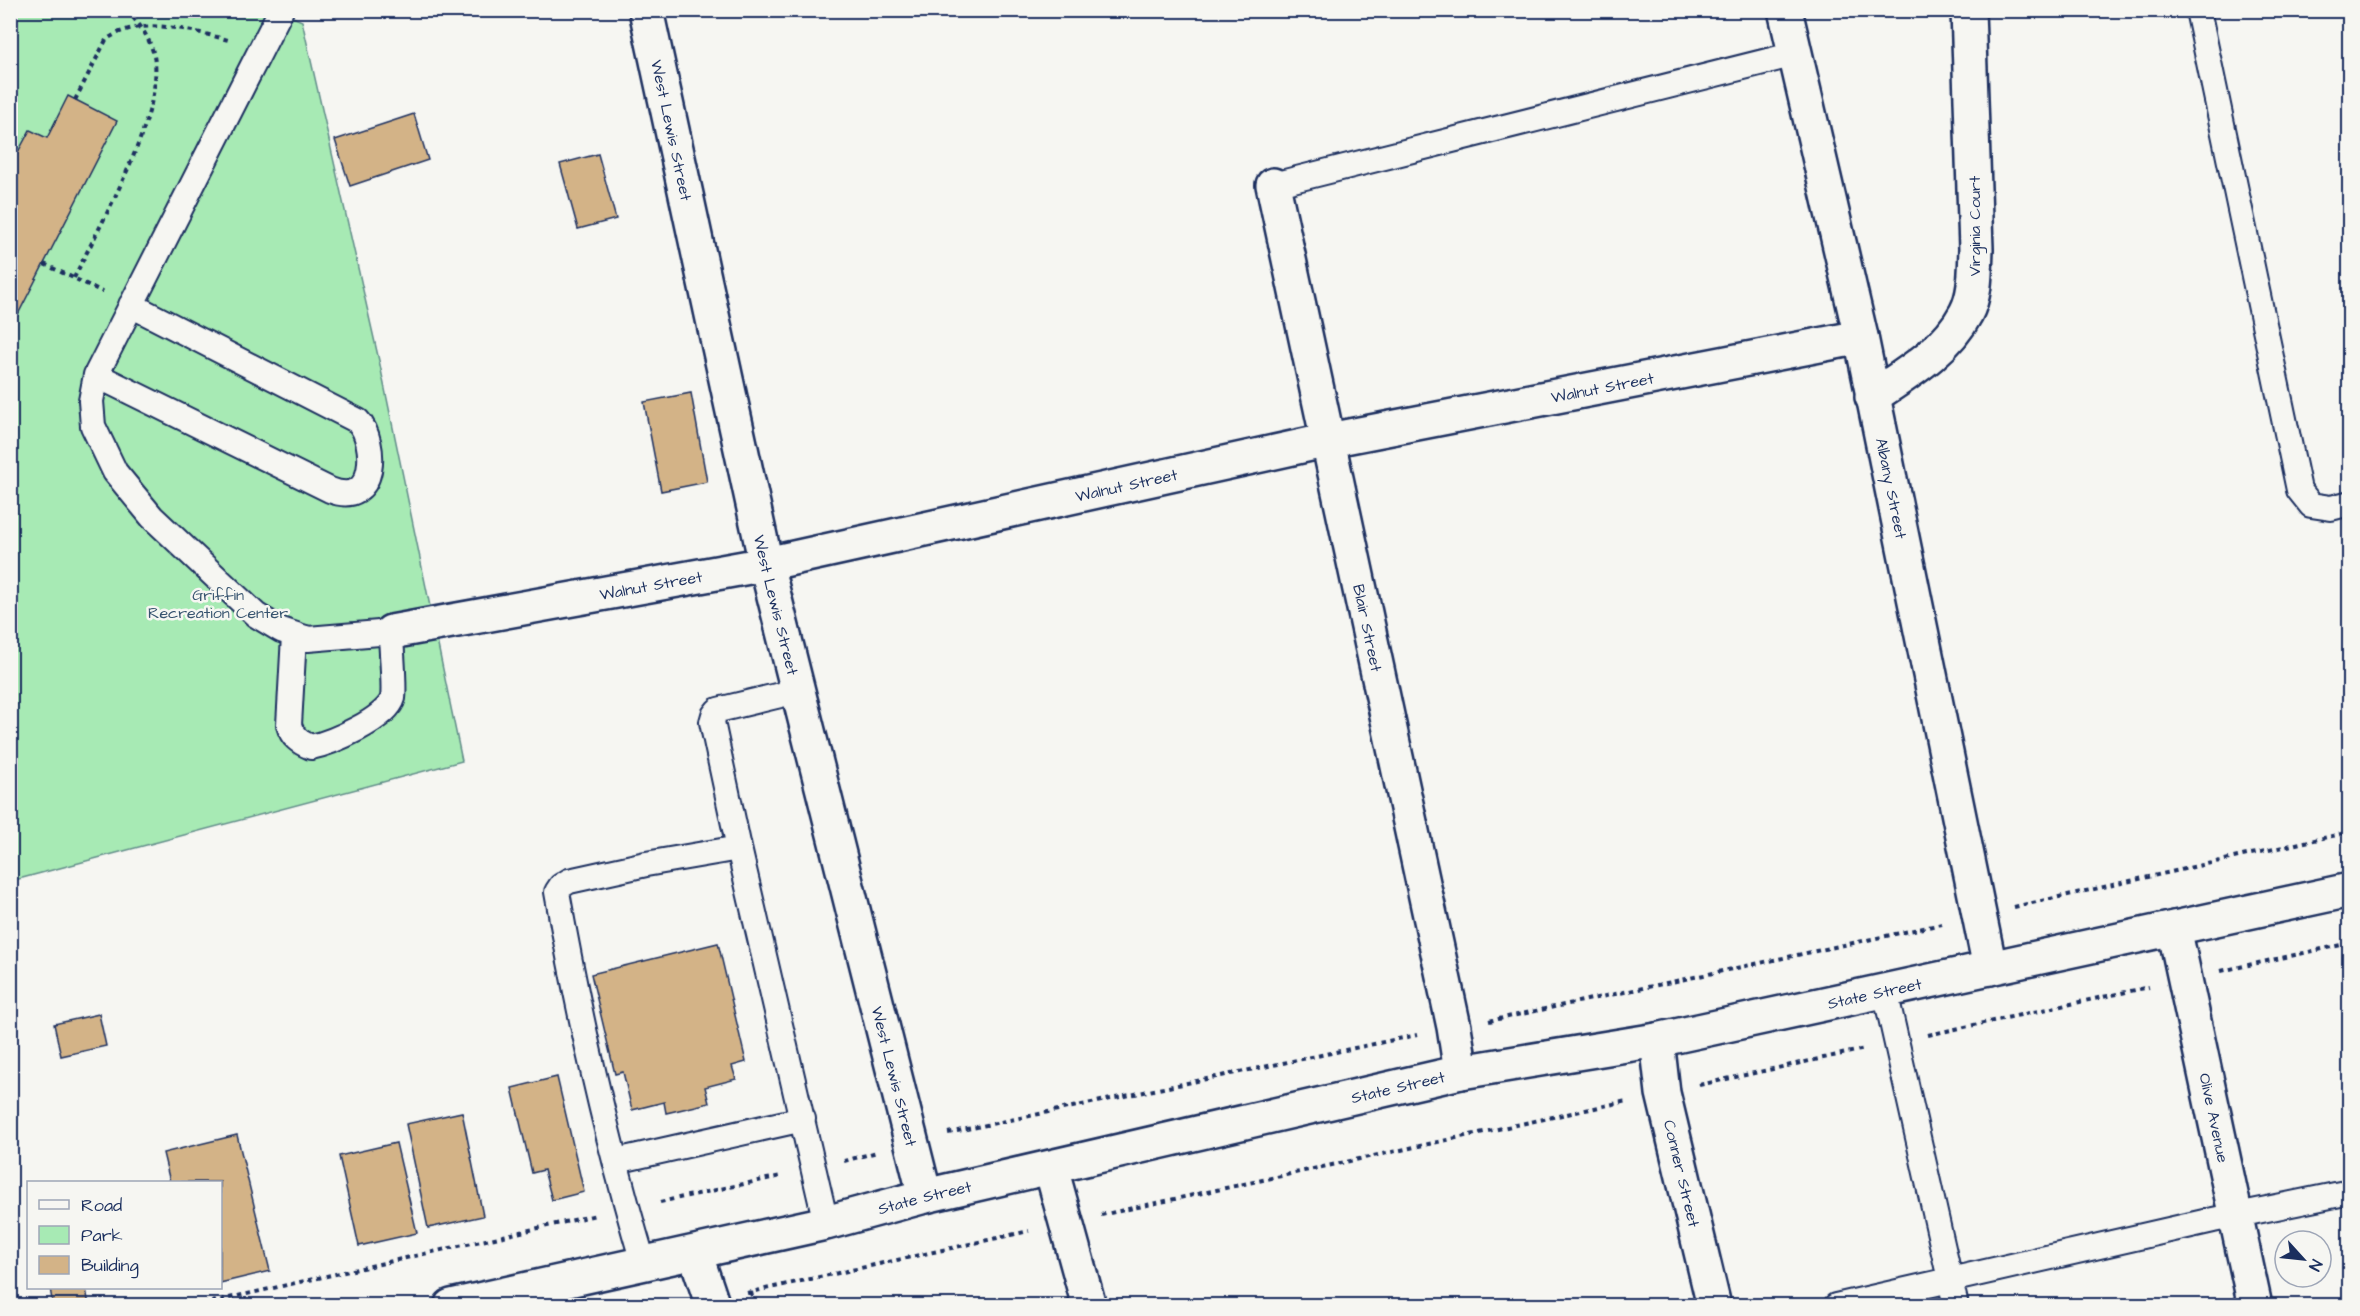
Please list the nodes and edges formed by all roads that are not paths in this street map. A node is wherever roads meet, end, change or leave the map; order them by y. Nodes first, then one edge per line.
1 (281, 10) edge
2 (646, 10) edge
3 (1785, 10) edge
4 (1968, 10) edge
5 (2198, 10) edge
6 (1795, 54) junction
7 (1274, 185) joint
8 (131, 305) junction
9 (1861, 337) junction
10 (96, 375) junction
11 (1872, 397) junction
12 (1329, 440) junction
13 (2349, 503) edge
14 (766, 564) junction
15 (391, 632) junction
16 (294, 636) junction
17 (797, 691) junction
18 (739, 848) junction
19 (2349, 890) edge
20 (2174, 928) junction
21 (1990, 968) junction
22 (1885, 991) junction
23 (1657, 1040) junction
24 (1461, 1072) junction
25 (803, 1119) junction
26 (616, 1161) junction
27 (1051, 1168) junction
28 (2349, 1192) edge
29 (925, 1196) junction
30 (2236, 1215) junction
31 (826, 1223) junction
32 (695, 1253) junction
33 (643, 1262) junction
34 (1950, 1280) junction
35 (712, 1303) edge
36 (451, 1305) edge
37 (1089, 1305) edge
38 (1714, 1305) edge
39 (1836, 1305) edge
40 (1956, 1305) edge
41 (2255, 1305) edge

1 - 8 lane
2 - 14 street, West Lewis Street
3 - 6 street, Albany Street
4 - 11 street, Virginia Court
5 - 13 lane
6 - 7 lane
6 - 9 street, Albany Street
7 - 12 street, Blair Street
8 - 10 lane
8 - 10 lane
9 - 11 street, Albany Street
9 - 12 street, Walnut Street
10 - 16 lane
11 - 21 street, Albany Street
12 - 14 street, Walnut Street
12 - 24 street, Blair Street
14 - 15 street, Walnut Street
14 - 17 street, West Lewis Street
15 - 16 lane
15 - 16 lane
17 - 18 lane
17 - 29 street, West Lewis Street
18 - 25 lane
18 - 26 lane
19 - 20 street, State Street
20 - 21 street, State Street
20 - 30 street, Olive Avenue
21 - 22 street, State Street
22 - 23 street, State Street
22 - 34 lane
23 - 24 street, State Street
23 - 38 street, Conner Street
24 - 27 street, State Street
25 - 26 lane
25 - 31 lane
26 - 33 lane
27 - 29 street, State Street
27 - 37 street
28 - 30 lane
29 - 31 street, State Street
30 - 34 lane
30 - 41 street, Olive Avenue
31 - 32 street, State Street
32 - 33 street, State Street
32 - 35 street
33 - 36 street, State Street
34 - 39 lane
34 - 40 lane

